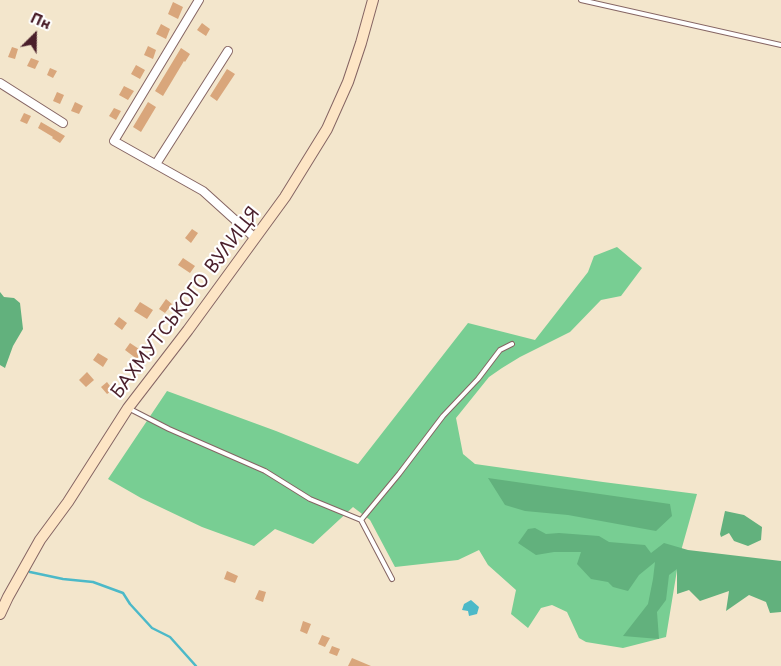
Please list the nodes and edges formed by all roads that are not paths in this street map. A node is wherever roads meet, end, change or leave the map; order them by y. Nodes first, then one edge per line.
1 (199, 0) edge
2 (373, 0) edge
3 (581, 0) edge
4 (781, 45) edge
5 (228, 51) dead end
6 (0, 83) edge
7 (63, 123) dead end
8 (156, 164) junction
9 (255, 238) junction
10 (512, 344) dead end
11 (128, 408) junction
12 (361, 520) junction
13 (392, 579) dead end
14 (0, 614) edge

1 - 8 street
2 - 9 main road, БАХМУТСЬКОГО ВУЛИЦЯ
3 - 4 lane
5 - 8 street
6 - 7 street
8 - 9 street
9 - 11 main road, БАХМУТСЬКОГО ВУЛИЦЯ
10 - 12 lane
11 - 12 lane
11 - 14 main road, БАХМУТСЬКОГО ВУЛИЦЯ
12 - 13 lane

